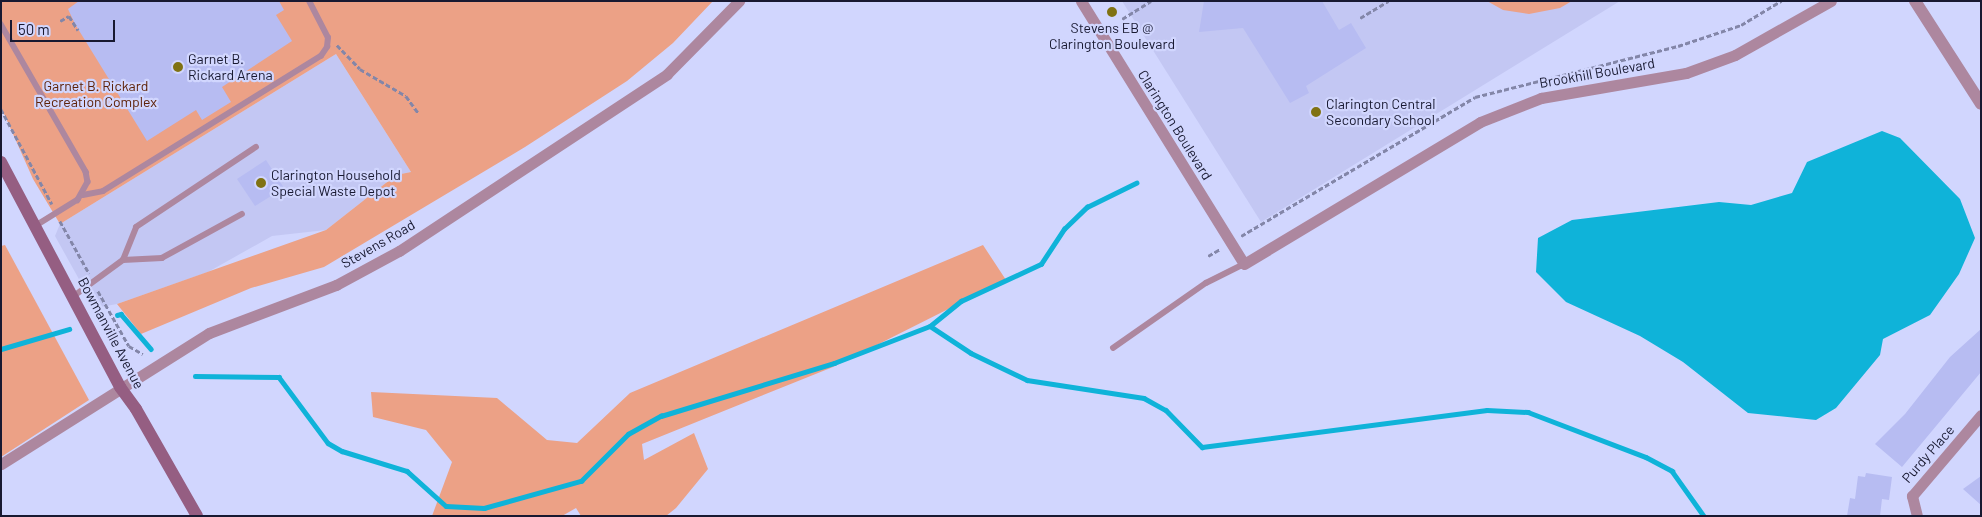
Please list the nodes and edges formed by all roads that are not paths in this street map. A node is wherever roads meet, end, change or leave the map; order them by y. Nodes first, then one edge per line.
1 (309, 1) edge
2 (739, 1) edge
3 (1081, 1) edge
4 (1832, 1) edge
5 (1915, 1) edge
6 (1, 24) edge
7 (1981, 104) edge
8 (256, 146) dead end
9 (1, 162) edge
10 (83, 195) junction
11 (242, 214) dead end
12 (36, 226) junction
13 (123, 260) junction
14 (1244, 264) junction
15 (74, 296) junction
16 (1113, 348) dead end
17 (120, 387) junction
18 (1981, 415) edge
19 (1, 464) edge
20 (197, 516) edge
21 (1918, 516) edge

1 - 10 lane
2 - 17 street, Stevens Road
3 - 14 street, Clarington Boulevard
4 - 14 street, Brookhill Boulevard
5 - 7 street
6 - 10 lane
8 - 13 lane
9 - 12 main road, Bowmanville Avenue
10 - 12 lane
11 - 13 lane
12 - 15 main road, Bowmanville Avenue
13 - 15 lane
14 - 16 lane
15 - 17 main road, Bowmanville Avenue
17 - 19 street, Stevens Road
17 - 20 main road, Bowmanville Avenue
18 - 21 street, Purdy Place

